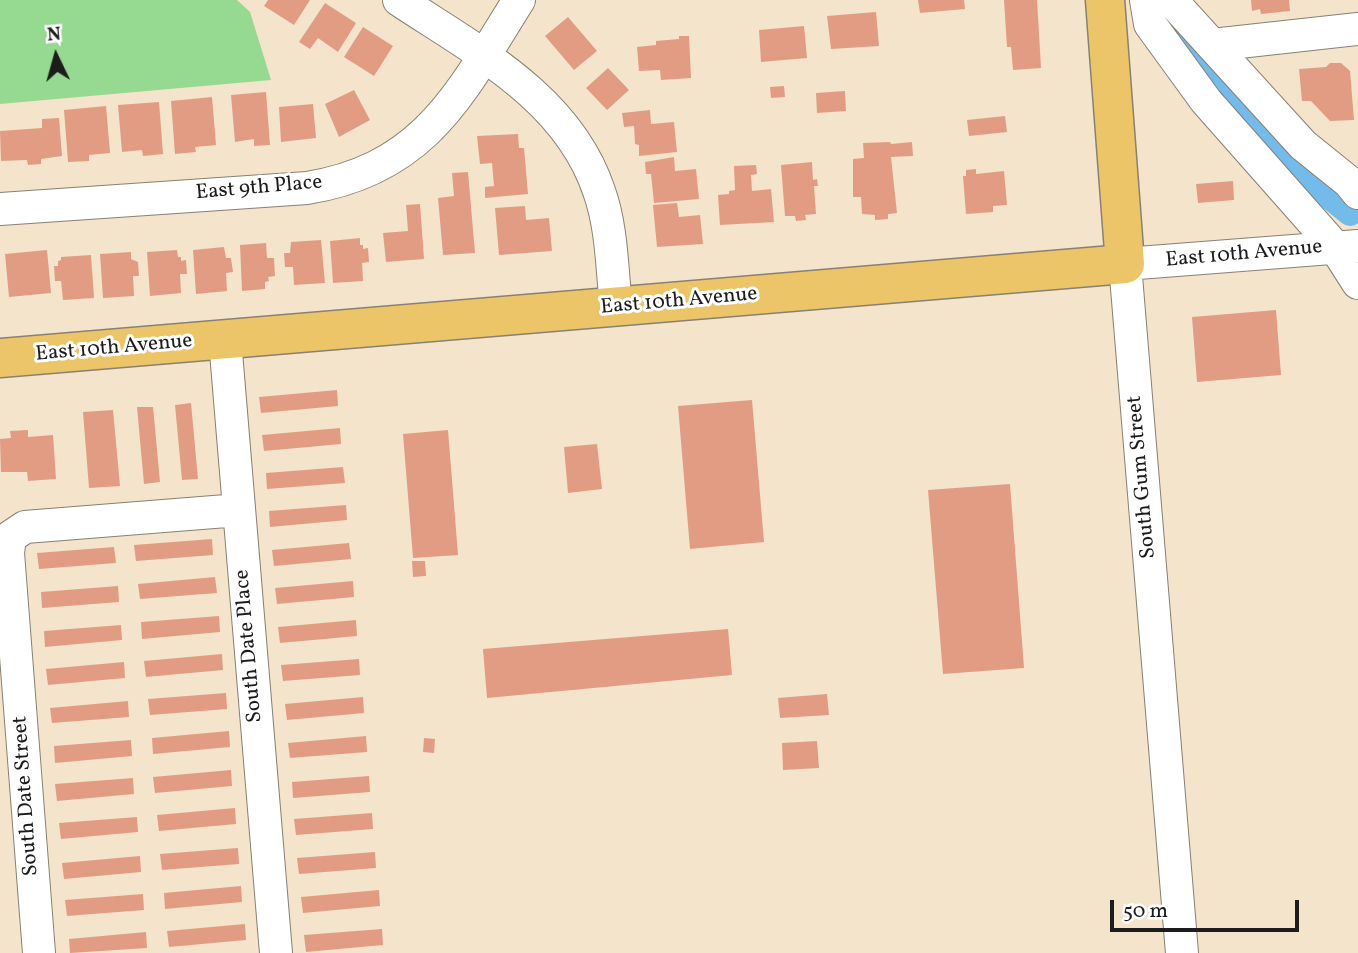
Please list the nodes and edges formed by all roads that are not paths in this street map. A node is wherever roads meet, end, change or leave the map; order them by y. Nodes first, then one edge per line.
1 (399, 0) edge
2 (519, 0) edge
3 (1105, 0) edge
4 (1146, 0) edge
5 (1171, 0) edge
6 (1358, 29) edge
7 (1212, 45) junction
8 (483, 56) junction
9 (1358, 193) edge
10 (0, 209) edge
11 (1346, 247) edge
12 (1125, 264) junction
13 (1358, 283) edge
14 (616, 307) junction
15 (225, 340) junction
16 (0, 358) edge
17 (239, 510) junction
18 (39, 953) edge
19 (276, 953) edge
20 (1182, 953) edge

1 - 8 street
2 - 8 street, East 9th Place
3 - 12 main road, South Gum Street
4 - 11 street
5 - 7 street
6 - 7 street
7 - 9 street
8 - 10 street, East 9th Place
8 - 14 street
11 - 12 street, East 10th Avenue
11 - 13 street
12 - 14 main road, East 10th Avenue
12 - 20 street, South Gum Street
14 - 15 main road, East 10th Avenue
15 - 16 main road, East 10th Avenue
15 - 17 street, South Date Place
17 - 18 street, South Date Street
17 - 19 street, South Date Place

